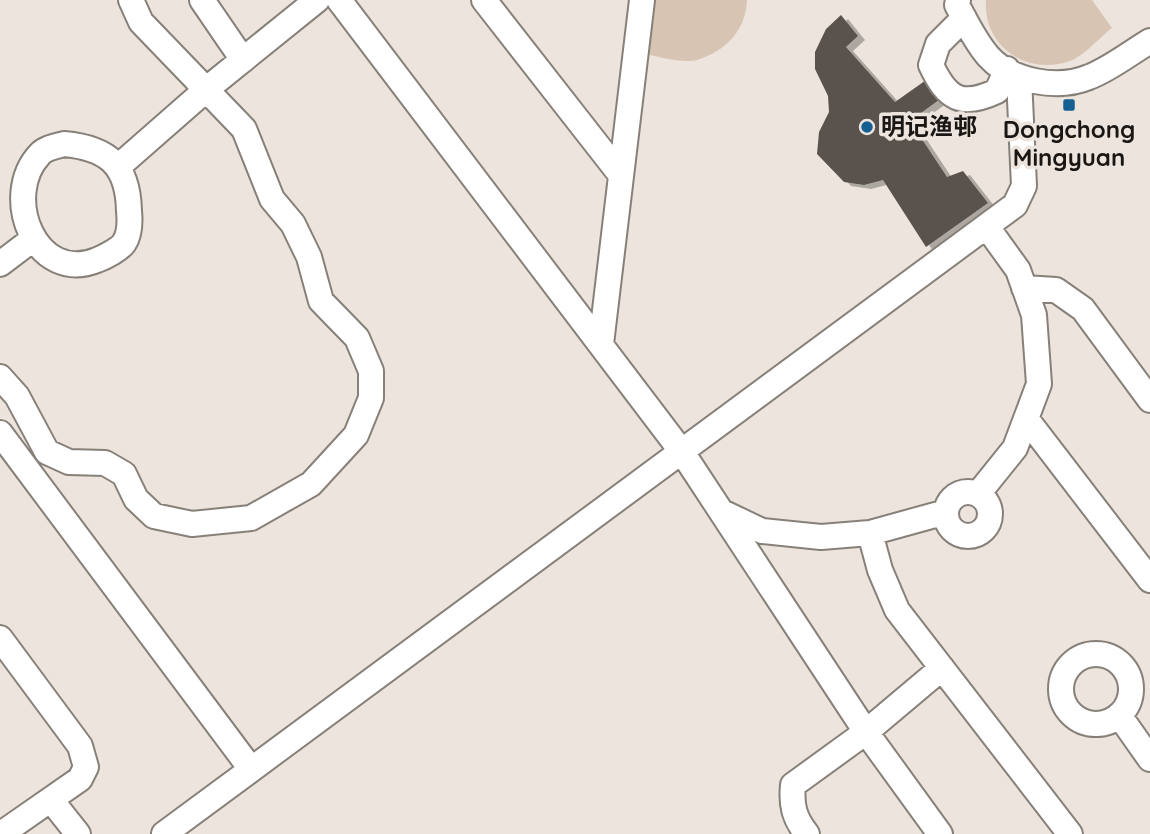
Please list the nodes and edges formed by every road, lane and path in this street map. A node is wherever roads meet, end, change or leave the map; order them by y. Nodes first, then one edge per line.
1 (131, 0) edge
2 (202, 0) edge
3 (317, 0) edge
4 (339, 0) edge
5 (484, 0) edge
6 (642, 0) edge
7 (961, 9) edge
8 (1150, 41) edge
9 (243, 60) junction
10 (1013, 74) junction
11 (208, 88) junction
12 (119, 166) junction
13 (620, 174) junction
14 (987, 227) junction
15 (33, 239) junction
16 (0, 264) edge
17 (1024, 288) junction
18 (601, 344) junction
19 (0, 377) edge
20 (1150, 400) edge
21 (1028, 421) junction
22 (0, 433) edge
23 (682, 452) junction
24 (978, 494) junction
25 (721, 511) junction
26 (946, 512) junction
27 (870, 533) junction
28 (1150, 580) edge
29 (0, 638) edge
30 (942, 668) junction
31 (1119, 715) dead end
32 (866, 732) junction
33 (1150, 759) edge
34 (251, 769) junction
35 (51, 800) junction
36 (11, 831) edge
37 (78, 834) edge
38 (164, 834) edge
39 (807, 834) edge
40 (940, 834) edge
41 (1070, 834) edge

1 - 11 street
2 - 9 street
3 - 9 street
4 - 18 street
5 - 13 street
6 - 13 street
7 - 10 street
7 - 10 street
8 - 10 street
9 - 11 street
10 - 14 street
11 - 12 street
11 - 19 street
12 - 15 street
12 - 15 street
13 - 18 street
14 - 17 street
14 - 23 street
15 - 16 street
17 - 20 street
17 - 21 street
18 - 23 street
21 - 24 street
21 - 28 street
22 - 34 street
23 - 25 street
23 - 34 street
24 - 26 street
24 - 26 street
25 - 27 street
25 - 32 street
26 - 27 street
27 - 30 street
29 - 35 street
30 - 32 street
30 - 41 street
31 - 33 street
32 - 39 street
32 - 40 street
34 - 38 street
35 - 36 street
35 - 37 street

